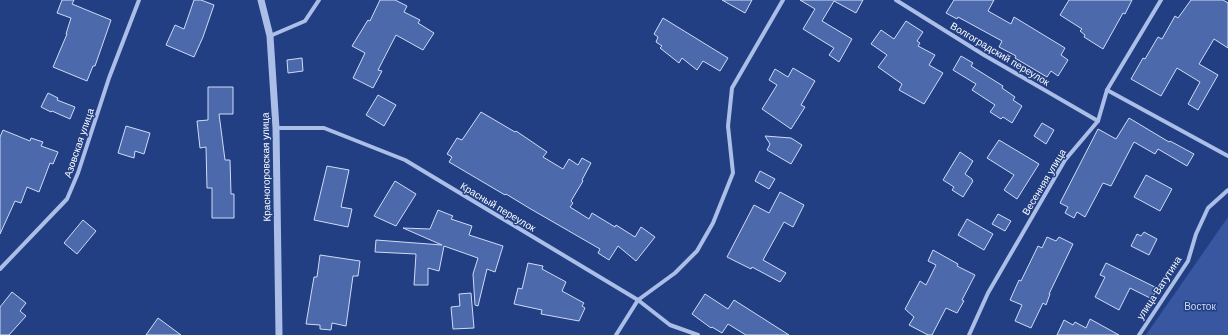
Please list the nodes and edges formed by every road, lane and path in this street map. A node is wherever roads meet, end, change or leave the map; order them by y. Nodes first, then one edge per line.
1 (139, 0) edge
2 (261, 0) edge
3 (319, 0) edge
4 (783, 0) edge
5 (896, 0) edge
6 (1161, 0) edge
7 (270, 36) junction
8 (1107, 90) junction
9 (1098, 121) junction
10 (276, 128) junction
11 (1228, 156) edge
12 (1228, 190) edge
13 (0, 269) edge
14 (638, 300) junction
15 (279, 335) edge
16 (616, 335) edge
17 (698, 335) edge
18 (968, 335) edge
19 (1139, 335) edge

1 - 13 street, Азовская улица
2 - 7 street, Красногоровская улица
3 - 7 street
4 - 14 street
5 - 9 street, Волгоградский переулок
6 - 8 street, Весенняя улица
7 - 10 street, Красногоровская улица
8 - 9 street, Весенняя улица
8 - 11 street
9 - 18 street, Весенняя улица
10 - 14 street, Красный переулок
10 - 15 street, Красногоровская улица
12 - 19 street, улица Ватутина
14 - 16 street
14 - 17 street, Красный переулок

